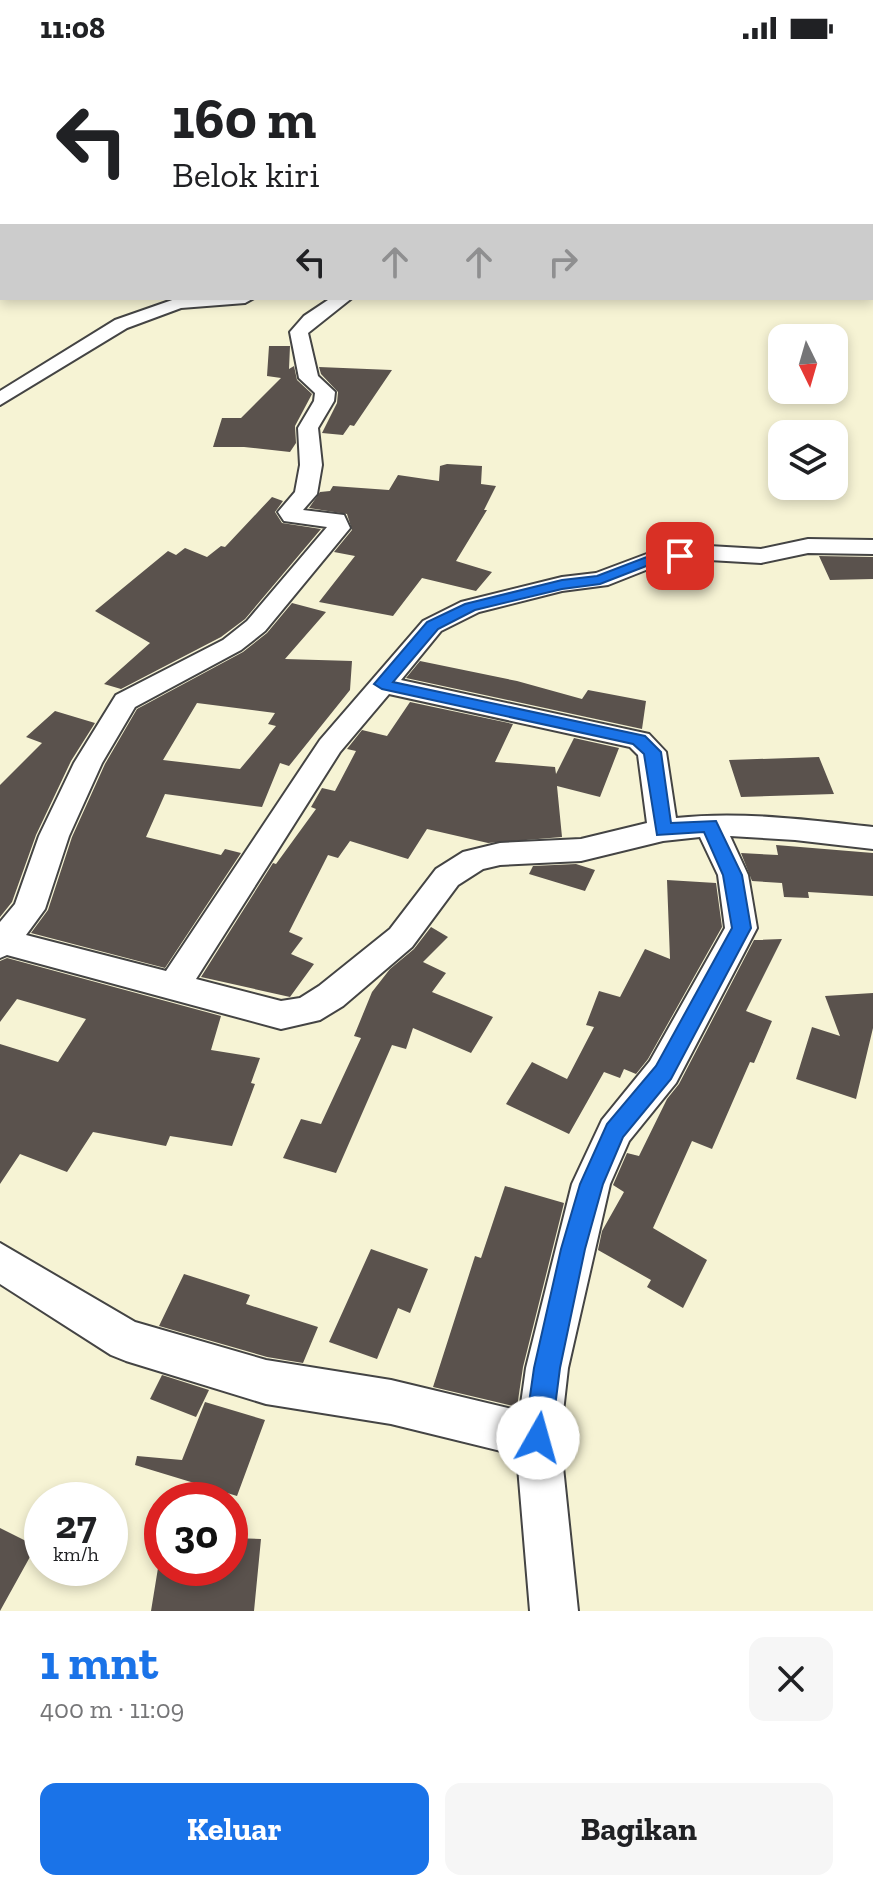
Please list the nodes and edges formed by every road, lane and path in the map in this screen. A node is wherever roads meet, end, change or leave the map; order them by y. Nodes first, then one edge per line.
1 (219, 300) edge
2 (340, 300) edge
3 (0, 399) edge
4 (873, 547) edge
5 (382, 684) junction
6 (710, 825) junction
7 (663, 830) junction
8 (873, 838) edge
9 (1, 943) edge
10 (173, 988) junction
11 (0, 1262) edge
12 (538, 1438) junction
13 (554, 1611) edge

1 - 3 street
2 - 9 street
4 - 5 street
5 - 7 street
5 - 10 street
6 - 7 street
6 - 8 street
6 - 12 street
7 - 10 street
9 - 10 street
11 - 12 street
12 - 13 street

